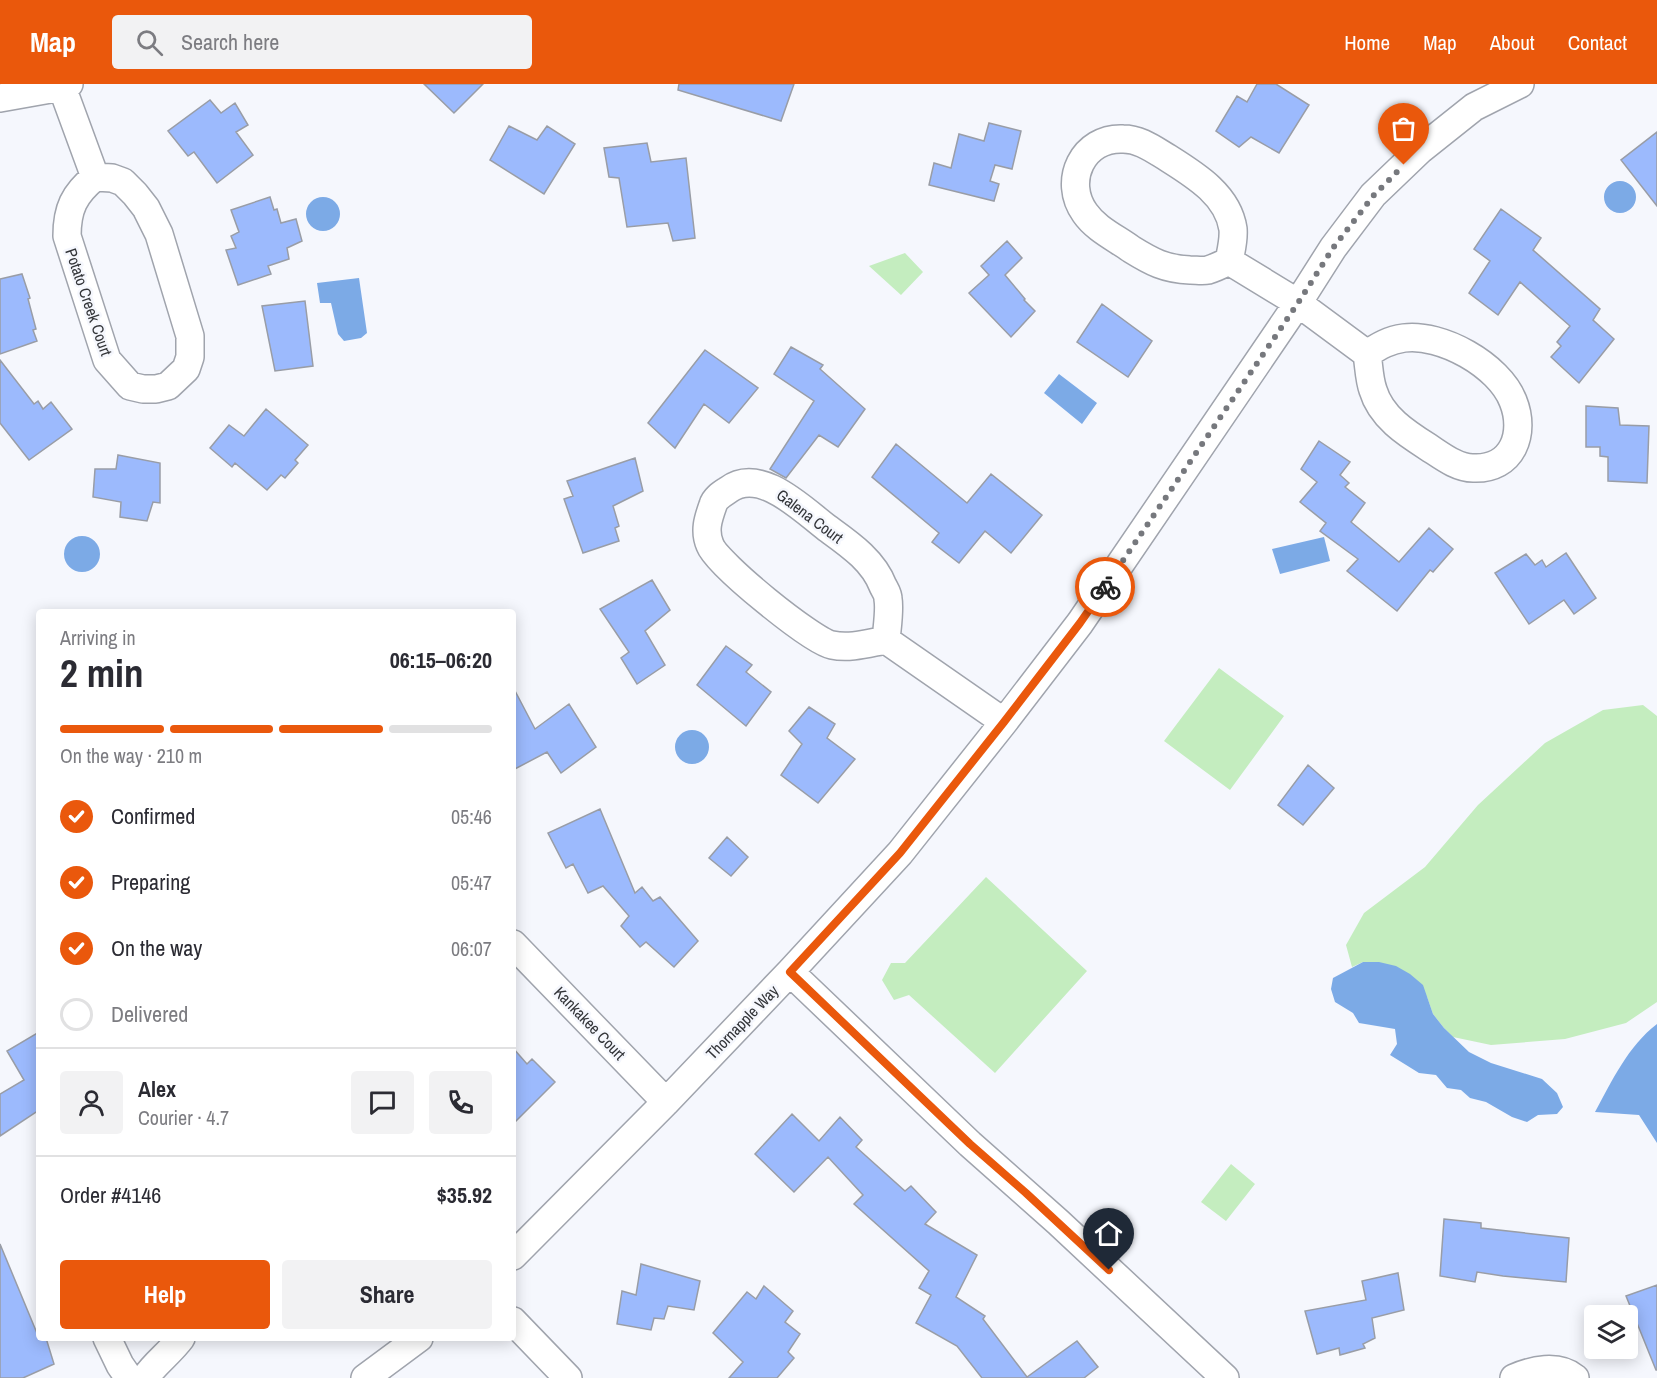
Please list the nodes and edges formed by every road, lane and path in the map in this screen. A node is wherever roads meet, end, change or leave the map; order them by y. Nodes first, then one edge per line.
1 (1520, 84) edge
2 (65, 86) edge
3 (0, 98) edge
4 (95, 177) junction
5 (1229, 261) junction
6 (1298, 303) junction
7 (1367, 354) junction
8 (886, 640) junction
9 (1004, 722) junction
10 (516, 947) edge
11 (790, 972) junction
12 (666, 1101) junction
13 (516, 1253) edge
14 (516, 1324) edge
15 (108, 1341) edge
16 (179, 1341) edge
17 (414, 1341) edge
18 (129, 1378) edge
19 (145, 1378) edge
20 (365, 1378) edge
21 (568, 1378) edge
22 (1225, 1378) edge
23 (1514, 1378) edge
24 (1575, 1378) edge

1 - 6 street, Thornapple Way
2 - 3 street
2 - 4 street
4 - 4 street, Potato Creek Court
5 - 5 street
5 - 6 street
6 - 7 street
6 - 9 street, Thornapple Way
7 - 7 street
8 - 8 street, Galena Court
8 - 9 street
9 - 11 street, Thornapple Way
10 - 12 street, Kankakee Court
11 - 12 street, Thornapple Way
11 - 22 street
12 - 13 street, Thornapple Way
14 - 21 street
15 - 18 street
16 - 19 street
17 - 20 street
23 - 24 street

